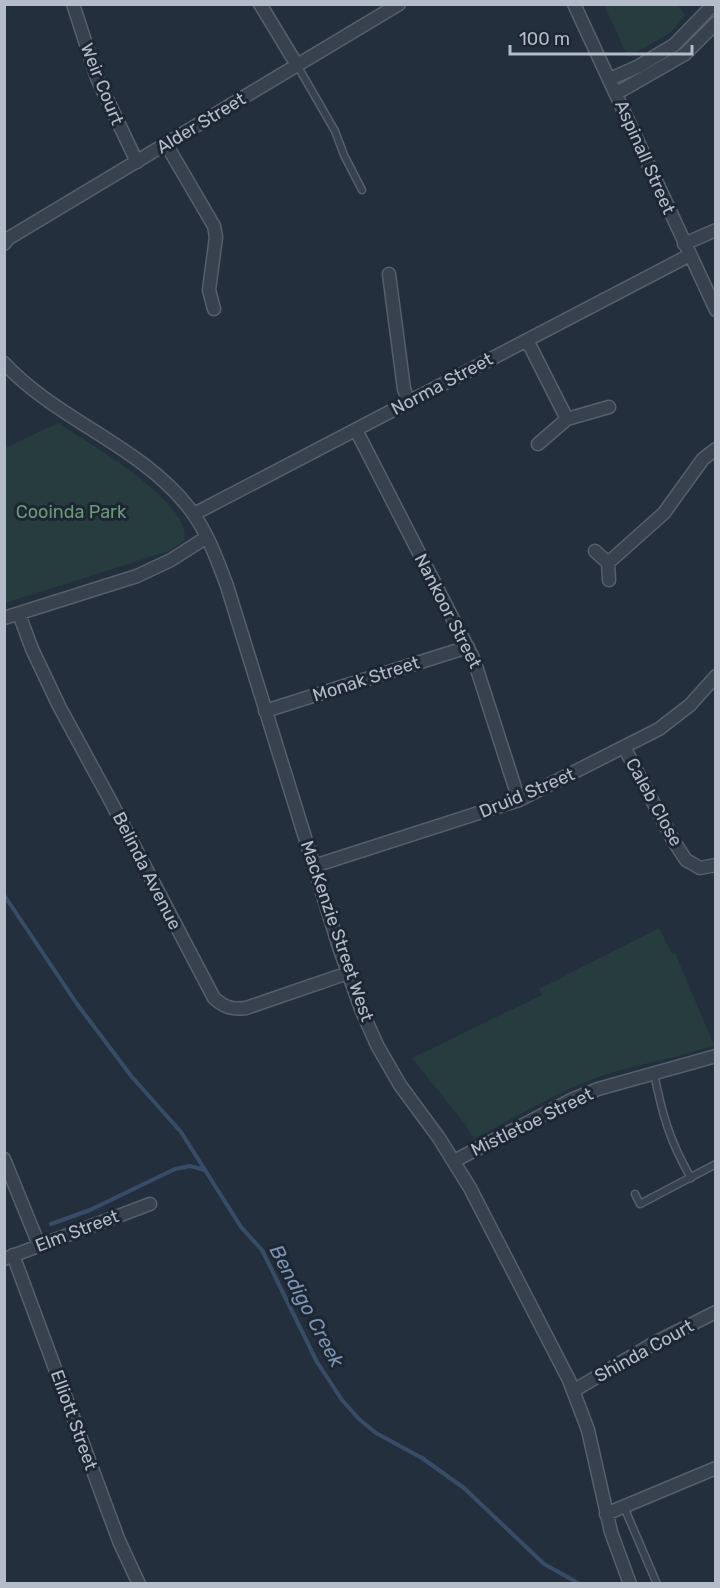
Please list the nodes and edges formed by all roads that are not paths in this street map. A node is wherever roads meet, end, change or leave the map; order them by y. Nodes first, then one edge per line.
1 (73, 4) edge
2 (260, 4) edge
3 (399, 4) edge
4 (574, 4) edge
5 (714, 4) edge
6 (716, 23) edge
7 (297, 65) junction
8 (610, 79) junction
9 (617, 93) junction
10 (166, 144) junction
11 (137, 162) junction
12 (362, 190) dead end
13 (716, 230) edge
14 (6, 241) edge
15 (687, 249) junction
16 (388, 274) dead end
17 (214, 309) dead end
18 (716, 310) edge
19 (526, 340) junction
20 (4, 363) edge
21 (409, 402) junction
22 (609, 407) dead end
23 (567, 418) junction
24 (356, 430) junction
25 (538, 444) dead end
26 (716, 449) edge
27 (194, 514) junction
28 (207, 537) junction
29 (595, 551) dead end
30 (608, 563) junction
31 (609, 580) dead end
32 (19, 614) junction
33 (4, 618) edge
34 (468, 647) junction
35 (716, 676) edge
36 (265, 711) junction
37 (624, 747) junction
38 (519, 800) junction
39 (716, 865) edge
40 (314, 866) junction
41 (348, 973) junction
42 (716, 1056) edge
43 (654, 1073) junction
44 (4, 1159) edge
45 (454, 1161) junction
46 (716, 1164) edge
47 (691, 1178) junction
48 (635, 1194) dead end
49 (150, 1203) dead end
50 (39, 1245) junction
51 (9, 1257) edge
52 (716, 1312) edge
53 (573, 1390) junction
54 (716, 1468) edge
55 (623, 1507) junction
56 (606, 1514) junction
57 (139, 1584) edge
58 (630, 1584) edge
59 (657, 1584) edge

1 - 11 street, Weir Court
2 - 7 street
3 - 7 street, Alder Street
4 - 8 street, Aspinall Street
5 - 8 street
6 - 9 street
7 - 10 street, Alder Street
7 - 12 lane
8 - 9 street, Aspinall Street
9 - 15 street, Aspinall Street
10 - 11 street, Alder Street
10 - 17 street
11 - 14 street, Alder Street
13 - 15 street, Norma Street
15 - 18 street, Aspinall Street
15 - 19 street, Norma Street
16 - 21 street
19 - 21 street, Norma Street
19 - 23 street
20 - 27 street, MacKenzie Street West
21 - 24 street, Norma Street
22 - 23 street
23 - 25 street
24 - 27 street, Norma Street
24 - 34 street, Nankoor Street
26 - 30 street
27 - 28 street, MacKenzie Street West
28 - 32 street
28 - 36 street, MacKenzie Street West
29 - 30 street
30 - 31 street
32 - 33 street
32 - 41 street, Belinda Avenue
34 - 36 street, Monak Street
34 - 38 street, Nankoor Street
35 - 37 street, Druid Street
36 - 40 street, MacKenzie Street West
37 - 38 street, Druid Street
37 - 39 street, Caleb Close
38 - 40 street, Druid Street
40 - 41 street, MacKenzie Street West
41 - 45 street, MacKenzie Street West
42 - 43 street, Mistletoe Street
43 - 45 street, Mistletoe Street
43 - 47 lane
44 - 50 street
45 - 53 street, MacKenzie Street West
46 - 47 lane
47 - 48 lane
49 - 50 street, Elm Street
50 - 51 street, Elm Street
51 - 57 street, Elliott Street
52 - 53 street, Shinda Court
53 - 56 street, MacKenzie Street West
54 - 55 street
55 - 56 street
55 - 59 lane
56 - 58 street, MacKenzie Street West

